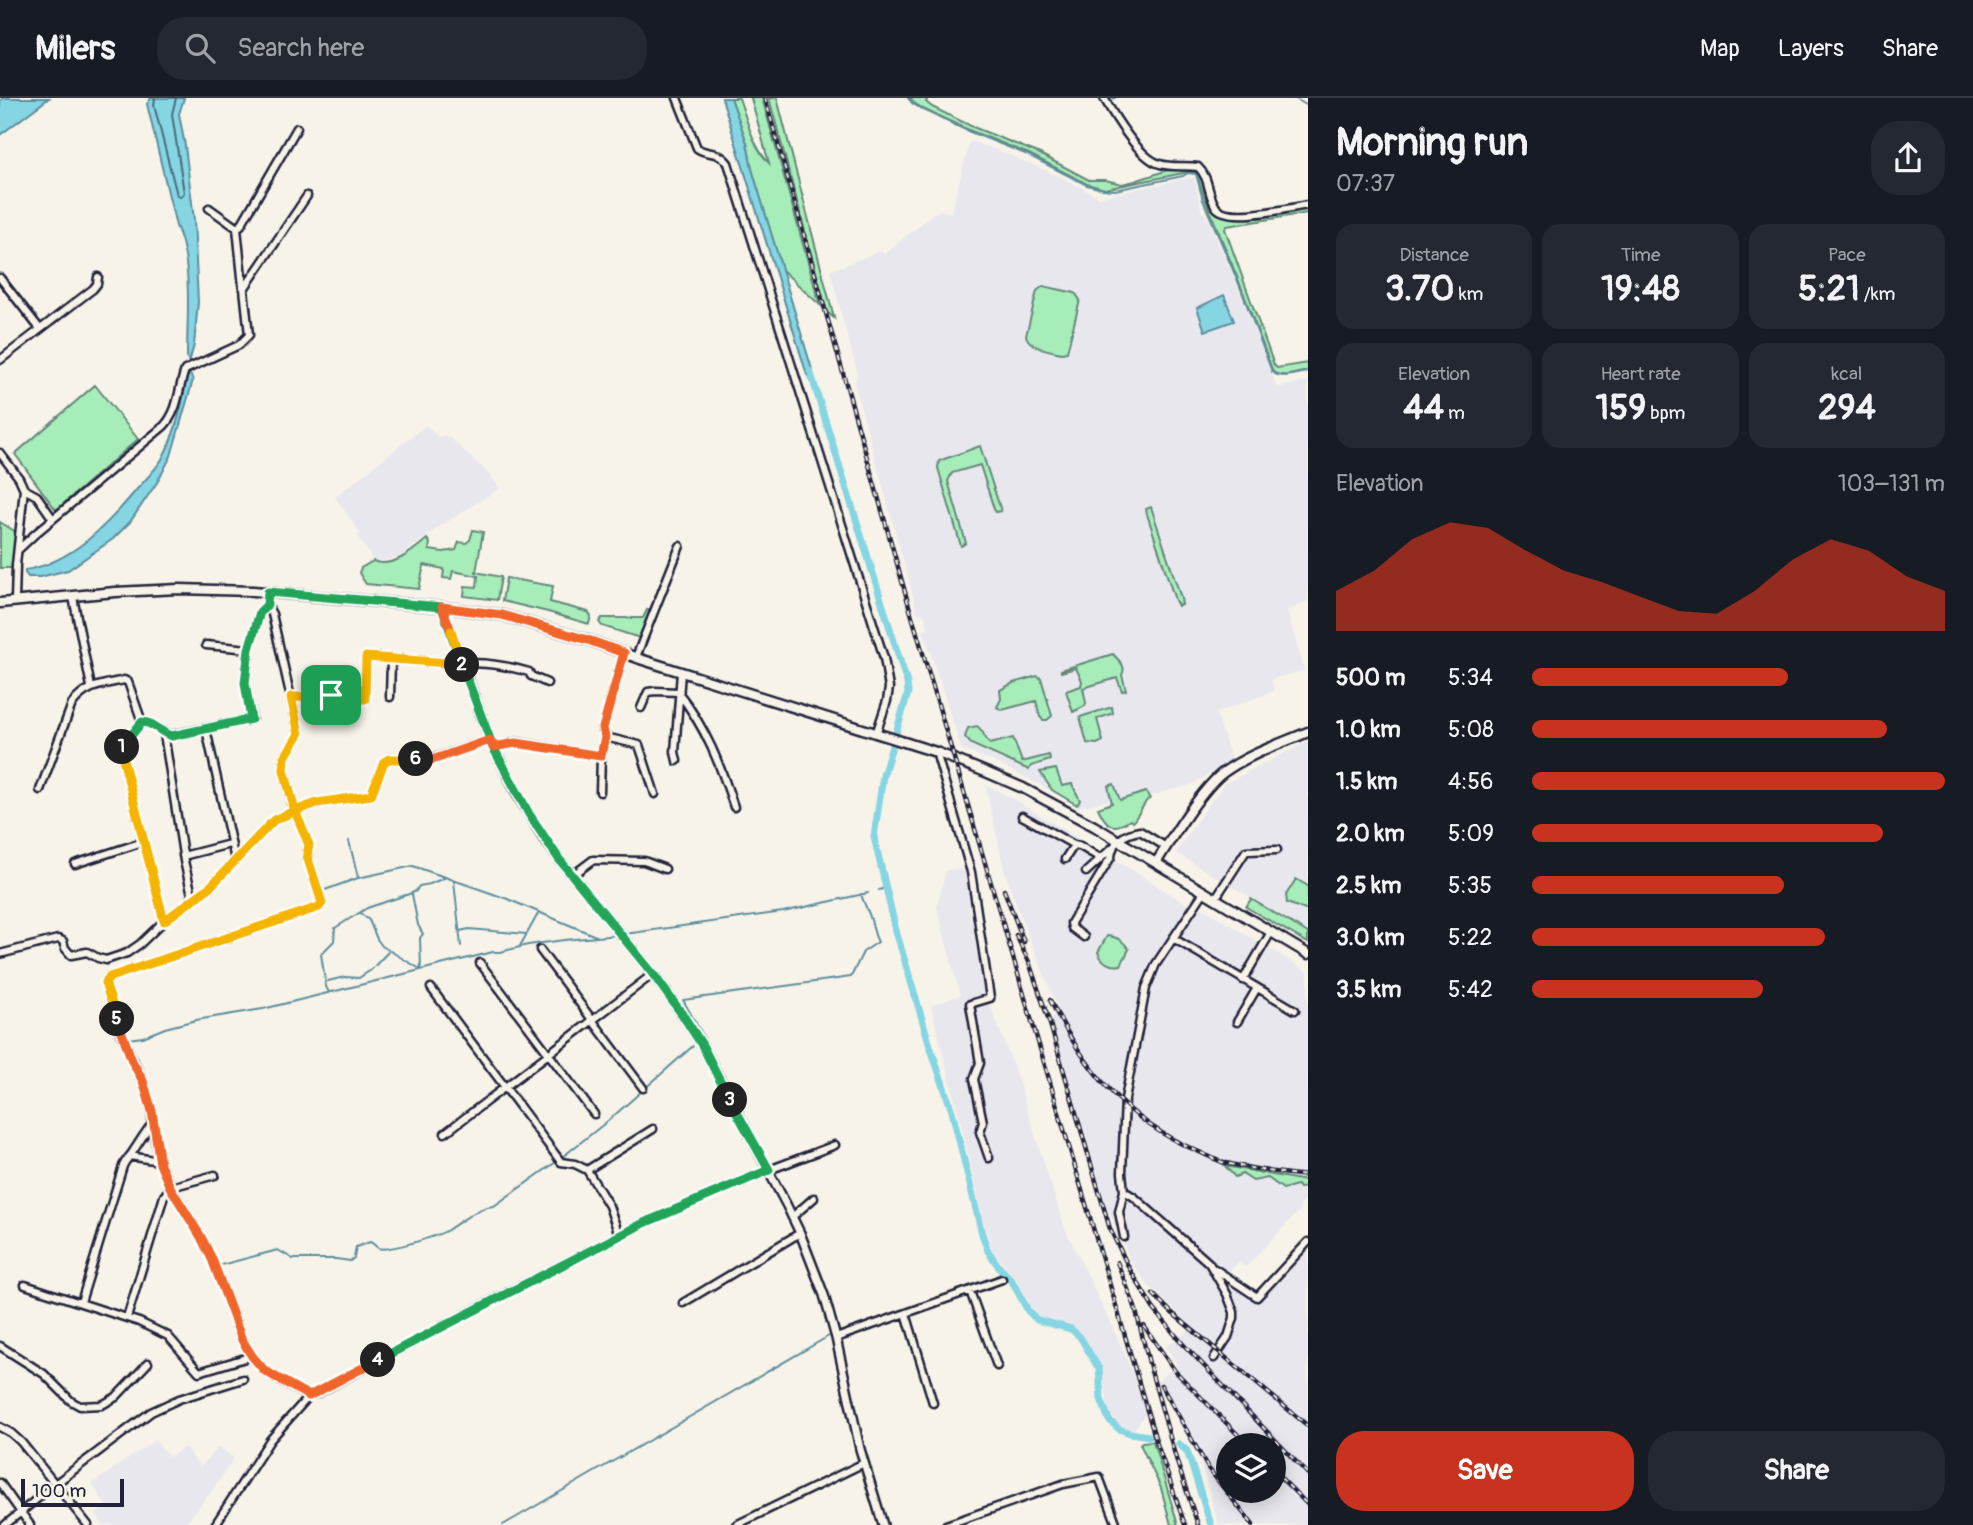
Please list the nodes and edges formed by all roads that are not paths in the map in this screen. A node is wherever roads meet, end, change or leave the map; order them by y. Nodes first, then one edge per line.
1 (677, 98) edge
2 (1104, 98) edge
3 (297, 128) dead end
4 (307, 196) dead end
5 (1308, 205) edge
6 (209, 208) dead end
7 (237, 228) junction
8 (98, 277) dead end
9 (0, 278) edge
10 (243, 289) junction
11 (40, 330) junction
12 (0, 360) edge
13 (0, 453) edge
14 (24, 489) junction
15 (53, 519) junction
16 (680, 546) dead end
17 (18, 550) junction
18 (268, 592) junction
19 (73, 597) junction
20 (15, 601) junction
21 (0, 603) edge
22 (267, 605) junction
23 (442, 607) junction
24 (206, 645) dead end
25 (249, 649) junction
26 (624, 653) junction
27 (636, 657) junction
28 (391, 660) junction
29 (462, 664) junction
30 (681, 672) junction
31 (547, 683) dead end
32 (91, 687) junction
33 (678, 692) junction
34 (291, 697) junction
35 (390, 697) dead end
36 (641, 708) dead end
37 (142, 722) junction
38 (206, 729) junction
39 (1308, 732) edge
40 (164, 734) junction
41 (880, 735) junction
42 (605, 737) junction
43 (491, 743) junction
44 (936, 752) junction
45 (601, 756) junction
46 (677, 761) dead end
47 (40, 790) dead end
48 (600, 792) dead end
49 (655, 794) dead end
50 (734, 807) dead end
51 (295, 811) junction
52 (1022, 816) dead end
53 (1118, 841) junction
54 (144, 842) junction
55 (230, 844) junction
56 (1074, 845) junction
57 (1166, 847) junction
58 (1111, 849) junction
59 (1277, 850) dead end
60 (183, 856) junction
61 (1100, 858) junction
62 (1065, 859) dead end
63 (235, 860) junction
64 (1156, 863) junction
65 (75, 864) dead end
66 (665, 869) dead end
67 (1086, 872) dead end
68 (573, 874) junction
69 (1205, 892) junction
70 (193, 899) junction
71 (1215, 899) junction
72 (164, 921) junction
73 (1271, 932) junction
74 (1084, 937) dead end
75 (1173, 938) junction
76 (540, 950) dead end
77 (0, 954) edge
78 (1308, 954) edge
79 (480, 963) dead end
80 (653, 974) junction
81 (1243, 980) junction
82 (431, 988) dead end
83 (1257, 988) junction
84 (1295, 1010) dead end
85 (592, 1020) junction
86 (1237, 1022) dead end
87 (549, 1053) junction
88 (505, 1087) junction
89 (643, 1088) dead end
90 (594, 1114) dead end
91 (152, 1124) junction
92 (653, 1129) dead end
93 (445, 1133) dead end
94 (835, 1144) dead end
95 (131, 1156) junction
96 (989, 1158) dead end
97 (159, 1161) junction
98 (587, 1170) junction
99 (769, 1170) junction
100 (215, 1175) dead end
101 (170, 1187) junction
102 (1124, 1191) junction
103 (814, 1198) dead end
104 (793, 1217) junction
105 (800, 1233) junction
106 (619, 1235) junction
107 (1124, 1237) dead end
108 (1308, 1242) edge
109 (1214, 1268) junction
110 (1002, 1279) dead end
111 (25, 1285) dead end
112 (970, 1291) junction
113 (81, 1303) junction
114 (683, 1303) dead end
115 (906, 1313) junction
116 (127, 1318) junction
117 (836, 1338) junction
118 (0, 1346) edge
119 (252, 1356) junction
120 (1214, 1358) dead end
121 (148, 1363) dead end
122 (998, 1367) dead end
123 (243, 1378) dead end
124 (309, 1396) junction
125 (933, 1403) dead end
126 (0, 1427) edge
127 (864, 1463) junction
128 (0, 1483) edge
129 (55, 1485) junction
130 (22, 1513) junction
131 (5, 1525) edge
132 (30, 1525) edge
133 (88, 1525) edge
134 (215, 1525) edge
135 (736, 1525) edge
136 (883, 1525) edge
137 (946, 1525) edge
138 (1117, 1525) edge

1 - 41 street
2 - 5 street
3 - 7 street
4 - 10 street
6 - 7 street
7 - 10 street
8 - 11 street
9 - 11 street
10 - 15 street
11 - 12 street
13 - 14 street
14 - 15 street
14 - 17 street
15 - 17 street
16 - 27 street
17 - 20 street
18 - 19 main road
18 - 22 street
18 - 23 main road
19 - 20 main road
19 - 32 street
20 - 21 main road
22 - 25 street
22 - 34 street
23 - 26 main road
23 - 29 street
24 - 25 street
25 - 38 street
26 - 27 main road
26 - 42 street
27 - 30 main road
28 - 29 street
28 - 34 street
28 - 35 street
29 - 31 street
29 - 43 street
30 - 33 street
30 - 41 main road
32 - 37 street
32 - 47 street
33 - 36 street
33 - 46 street
33 - 50 street
34 - 51 street
37 - 40 street
37 - 54 street
38 - 40 street
38 - 55 street
39 - 57 main road
40 - 60 street
41 - 44 main road
42 - 45 street
42 - 49 street
43 - 45 street
43 - 51 street
43 - 68 street
44 - 53 main road
44 - 96 street
45 - 48 street
51 - 63 street
51 - 91 street
52 - 56 street
53 - 57 street
53 - 58 street
53 - 64 main road
54 - 65 street
54 - 72 street
55 - 60 street
55 - 63 street
56 - 61 street
56 - 62 street
57 - 64 main road
58 - 61 street
58 - 74 street
59 - 71 street
60 - 70 street
61 - 67 street
63 - 70 street
64 - 69 main road
66 - 68 street
68 - 80 street
69 - 71 main road
69 - 75 street
70 - 72 street
71 - 73 main road
72 - 77 street
73 - 78 main road
73 - 81 street
75 - 81 street
75 - 102 street
76 - 85 street
79 - 87 street
80 - 85 street
80 - 99 street
81 - 83 street
82 - 88 street
83 - 84 street
83 - 86 street
85 - 87 street
85 - 89 street
87 - 88 street
87 - 90 street
88 - 93 street
88 - 98 street
91 - 95 street
91 - 97 street
92 - 98 street
94 - 99 street
95 - 97 street
95 - 113 street
97 - 101 street
98 - 106 street
99 - 104 street
99 - 106 street
100 - 101 street
101 - 116 street
101 - 119 street
102 - 107 street
102 - 109 street
103 - 104 street
104 - 105 street
105 - 114 street
105 - 117 street
106 - 124 street
108 - 109 street
109 - 120 street
110 - 112 street
111 - 113 street
112 - 115 street
112 - 122 street
113 - 116 street
115 - 117 street
115 - 125 street
116 - 119 street
117 - 127 street
118 - 121 street
119 - 124 street
123 - 129 street
124 - 134 street
126 - 129 street
127 - 135 street
127 - 136 street
128 - 130 street
129 - 130 street
129 - 133 street
130 - 131 street
130 - 132 street
137 - 138 street

